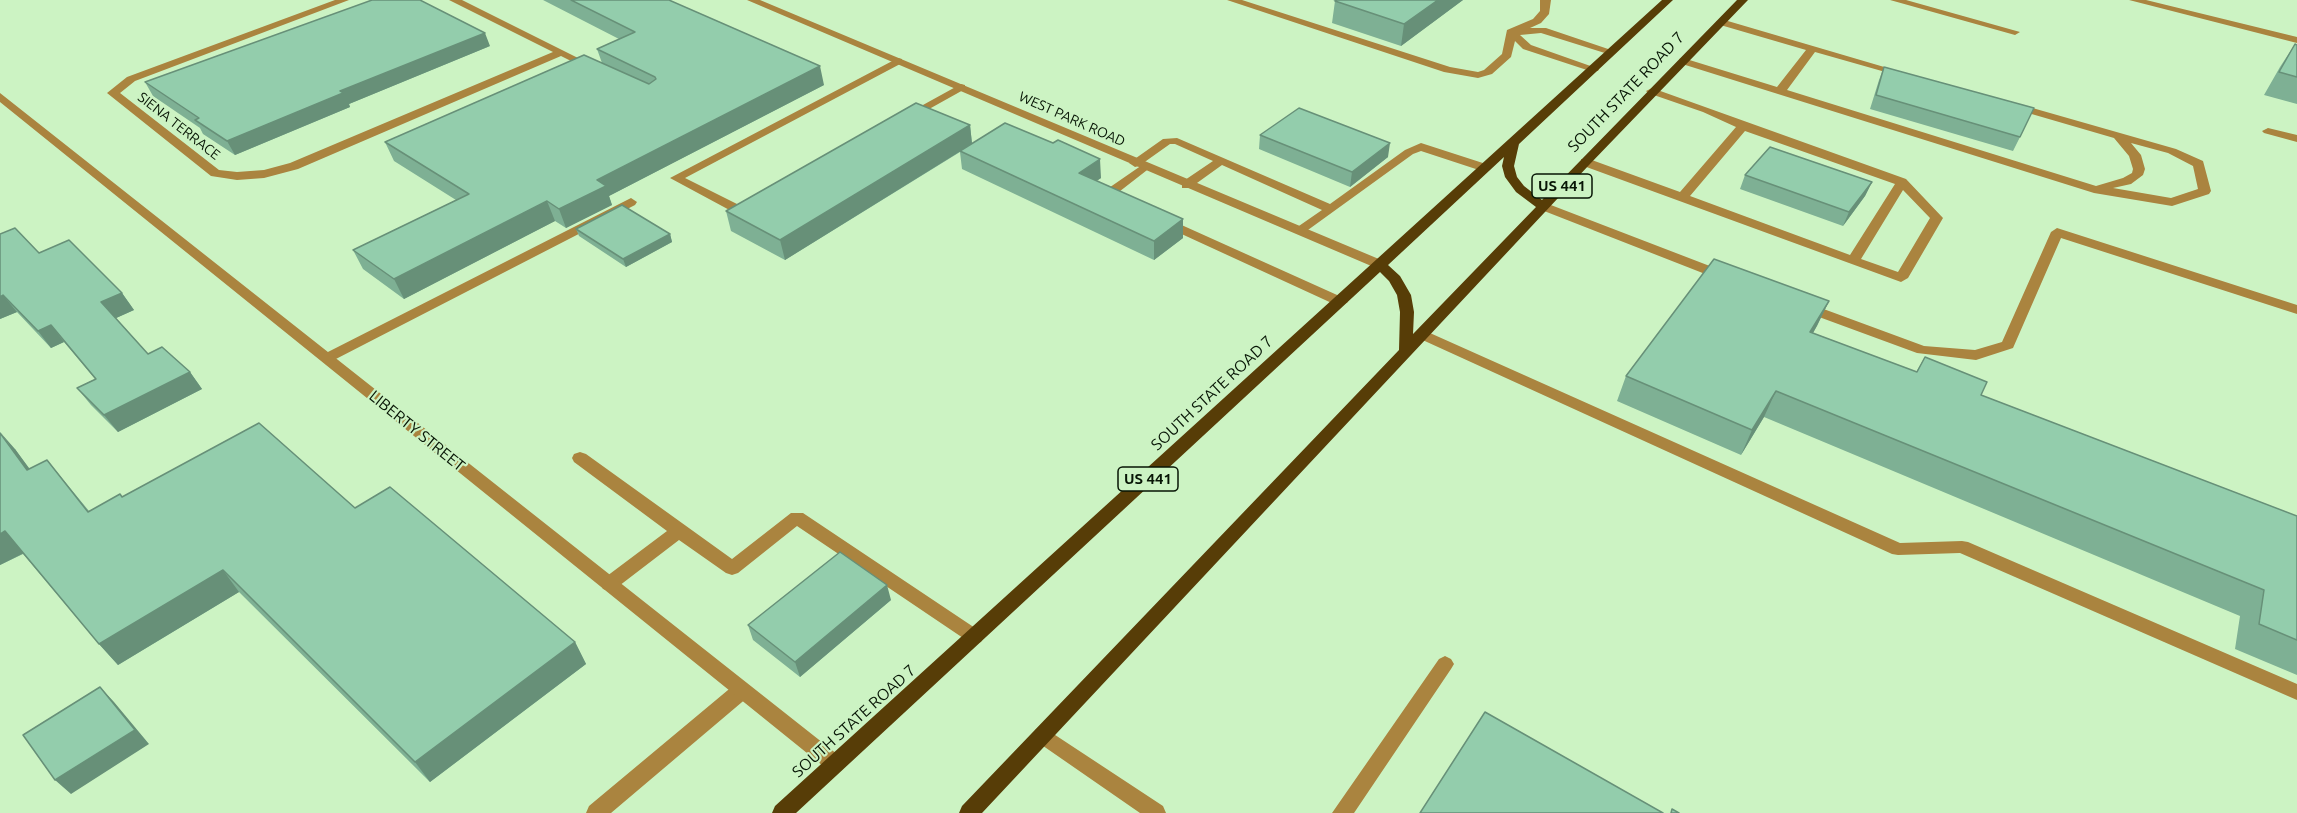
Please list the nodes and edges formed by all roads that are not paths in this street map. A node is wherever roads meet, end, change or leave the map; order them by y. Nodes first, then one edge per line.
1 (344, 0) edge
2 (454, 0) edge
3 (752, 0) edge
4 (1232, 0) edge
5 (1545, 0) edge
6 (1668, 0) edge
7 (1743, 0) edge
8 (1895, 0) edge
9 (2134, 0) edge
10 (1721, 22) junction
11 (1511, 32) junction
12 (2015, 32) dead end
13 (2297, 40) edge
14 (1813, 48) junction
15 (562, 52) junction
16 (1612, 52) junction
17 (898, 61) junction
18 (1683, 61) junction
19 (1594, 69) junction
20 (602, 72) edge
21 (1915, 77) edge
22 (961, 87) junction
23 (1652, 91) junction
24 (1780, 91) junction
25 (0, 96) edge
26 (2005, 103) edge
27 (900, 120) edge
28 (1743, 126) junction
29 (2268, 131) dead end
30 (2118, 135) junction
31 (2297, 139) edge
32 (1513, 143) junction
33 (1221, 160) junction
34 (1585, 162) junction
35 (1140, 165) junction
36 (1485, 168) junction
37 (1902, 182) junction
38 (1186, 185) junction
39 (2094, 189) junction
40 (1682, 197) junction
41 (759, 199) edge
42 (631, 202) dead end
43 (1129, 205) edge
44 (1543, 206) junction
45 (1331, 209) junction
46 (1150, 215) edge
47 (1301, 231) junction
48 (1853, 261) junction
49 (1381, 265) junction
50 (1733, 280) edge
51 (1788, 300) edge
52 (1341, 302) junction
53 (2297, 310) edge
54 (1421, 334) junction
55 (1922, 350) junction
56 (1406, 352) junction
57 (327, 358) junction
58 (1934, 367) edge
59 (580, 458) dead end
60 (679, 531) junction
61 (609, 584) junction
62 (975, 637) junction
63 (1445, 663) dead end
64 (741, 691) junction
65 (2297, 692) edge
66 (1043, 735) junction
67 (835, 764) junction
68 (596, 813) edge
69 (782, 813) edge
70 (969, 813) edge
71 (1156, 813) edge
72 (1342, 813) edge

1 - 15 street, SIENA TERRACE
2 - 15 street
3 - 17 street, WEST PARK ROAD
4 - 11 street
5 - 11 street
6 - 16 main road, SOUTH STATE ROAD 7 / US 441
7 - 10 main road, SOUTH STATE ROAD 7 / US 441
8 - 12 street
9 - 13 street
10 - 14 street
10 - 18 main road, SOUTH STATE ROAD 7 / US 441
11 - 16 street
11 - 19 street
14 - 21 street
14 - 24 street
15 - 20 street
16 - 19 main road, SOUTH STATE ROAD 7 / US 441
17 - 22 street, WEST PARK ROAD
17 - 41 street
18 - 23 main road, SOUTH STATE ROAD 7 / US 441
18 - 24 street
19 - 32 main road, SOUTH STATE ROAD 7 / US 441
22 - 27 street
22 - 35 street, WEST PARK ROAD
23 - 28 street
23 - 34 main road, SOUTH STATE ROAD 7 / US 441
24 - 39 street
25 - 57 street, LIBERTY STREET
26 - 30 street
28 - 37 street
28 - 40 street
29 - 31 street
30 - 39 street
30 - 39 street
32 - 36 main road, SOUTH STATE ROAD 7 / US 441
32 - 44 main road
33 - 35 street
33 - 38 street
33 - 45 street
34 - 40 street
34 - 44 main road, SOUTH STATE ROAD 7 / US 441
35 - 38 street, WEST PARK ROAD
35 - 43 street
36 - 45 street
36 - 49 main road, SOUTH STATE ROAD 7 / US 441
37 - 48 street
37 - 48 street
38 - 47 street, WEST PARK ROAD
40 - 48 street
42 - 57 street
44 - 50 street
44 - 54 main road, SOUTH STATE ROAD 7 / US 441
45 - 47 street
46 - 52 street
47 - 49 street, WEST PARK ROAD
49 - 52 main road, SOUTH STATE ROAD 7 / US 441
49 - 56 main road
51 - 55 street
52 - 62 main road, SOUTH STATE ROAD 7 / US 441
53 - 55 street
54 - 56 main road, SOUTH STATE ROAD 7 / US 441
54 - 65 street
55 - 58 street
56 - 66 main road, SOUTH STATE ROAD 7 / US 441
57 - 61 street, LIBERTY STREET
59 - 60 street
60 - 61 street
60 - 62 street
61 - 64 street, LIBERTY STREET
62 - 67 main road, SOUTH STATE ROAD 7 / US 441
63 - 72 street
64 - 67 street, LIBERTY STREET
64 - 68 street
66 - 70 main road, SOUTH STATE ROAD 7 / US 441
66 - 71 street
67 - 69 main road, SOUTH STATE ROAD 7 / US 441

